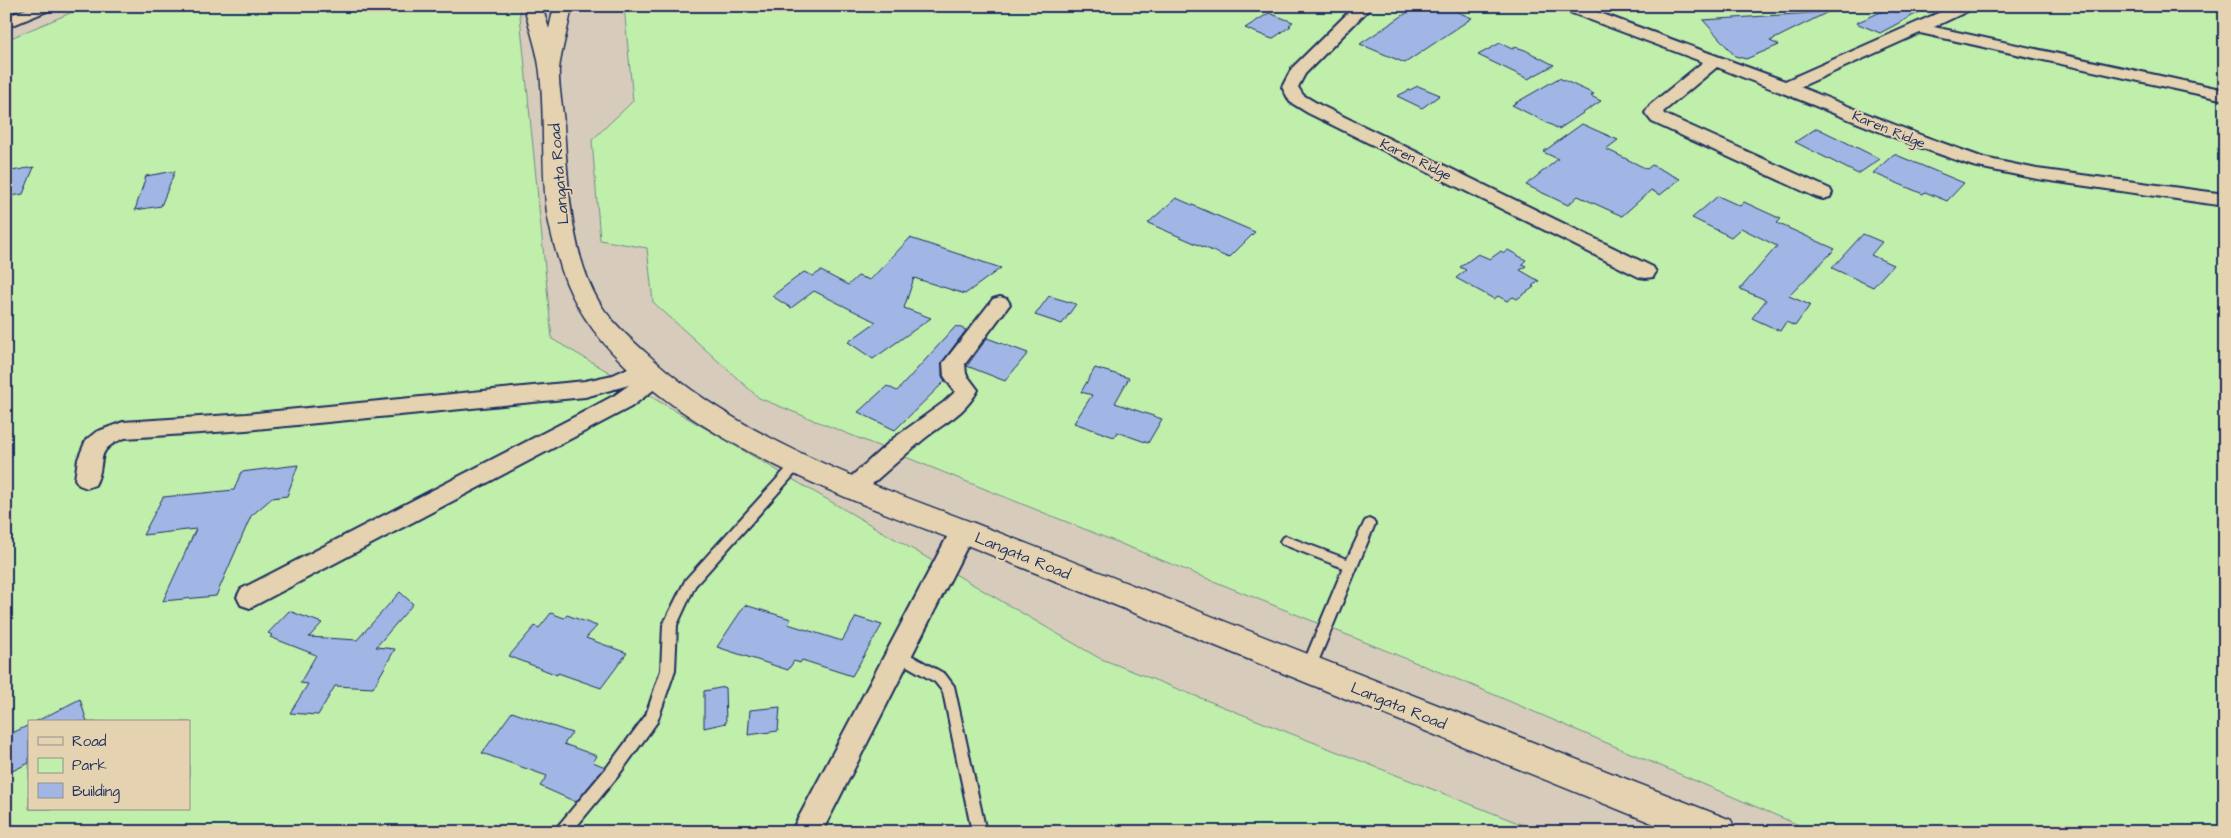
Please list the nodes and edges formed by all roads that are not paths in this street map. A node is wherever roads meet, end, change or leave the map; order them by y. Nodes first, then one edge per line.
1 (48, 6) edge
2 (532, 6) edge
3 (563, 6) edge
4 (1364, 6) edge
5 (1566, 6) edge
6 (1967, 6) edge
7 (6, 23) edge
8 (1918, 28) junction
9 (1715, 61) junction
10 (550, 71) junction
11 (1786, 87) junction
12 (2225, 95) edge
13 (1823, 193) dead end
14 (2225, 200) edge
15 (1646, 272) dead end
16 (1000, 304) dead end
17 (651, 373) junction
18 (798, 463) junction
19 (87, 479) dead end
20 (852, 489) junction
21 (1369, 524) dead end
22 (963, 531) junction
23 (1286, 541) dead end
24 (1350, 566) junction
25 (250, 597) dead end
26 (898, 654) junction
27 (1308, 668) junction
28 (562, 832) edge
29 (806, 832) edge
30 (979, 832) edge
31 (1718, 832) edge

1 - 7 street
2 - 10 main road, Langata Road
3 - 10 main road, Langata Road
4 - 15 street, Karen Ridge
5 - 9 street, Karen Ridge
6 - 8 street
8 - 11 street
8 - 12 street
9 - 11 street, Karen Ridge
9 - 13 street
10 - 17 main road, Langata Road
11 - 14 street, Karen Ridge
16 - 20 street
17 - 18 main road, Langata Road
17 - 19 street
17 - 25 street
18 - 20 main road, Langata Road
18 - 28 lane
20 - 22 main road, Langata Road
21 - 24 lane
22 - 26 street
22 - 27 main road, Langata Road
23 - 24 lane
24 - 27 lane
26 - 29 street
26 - 30 lane
27 - 31 main road, Langata Road

